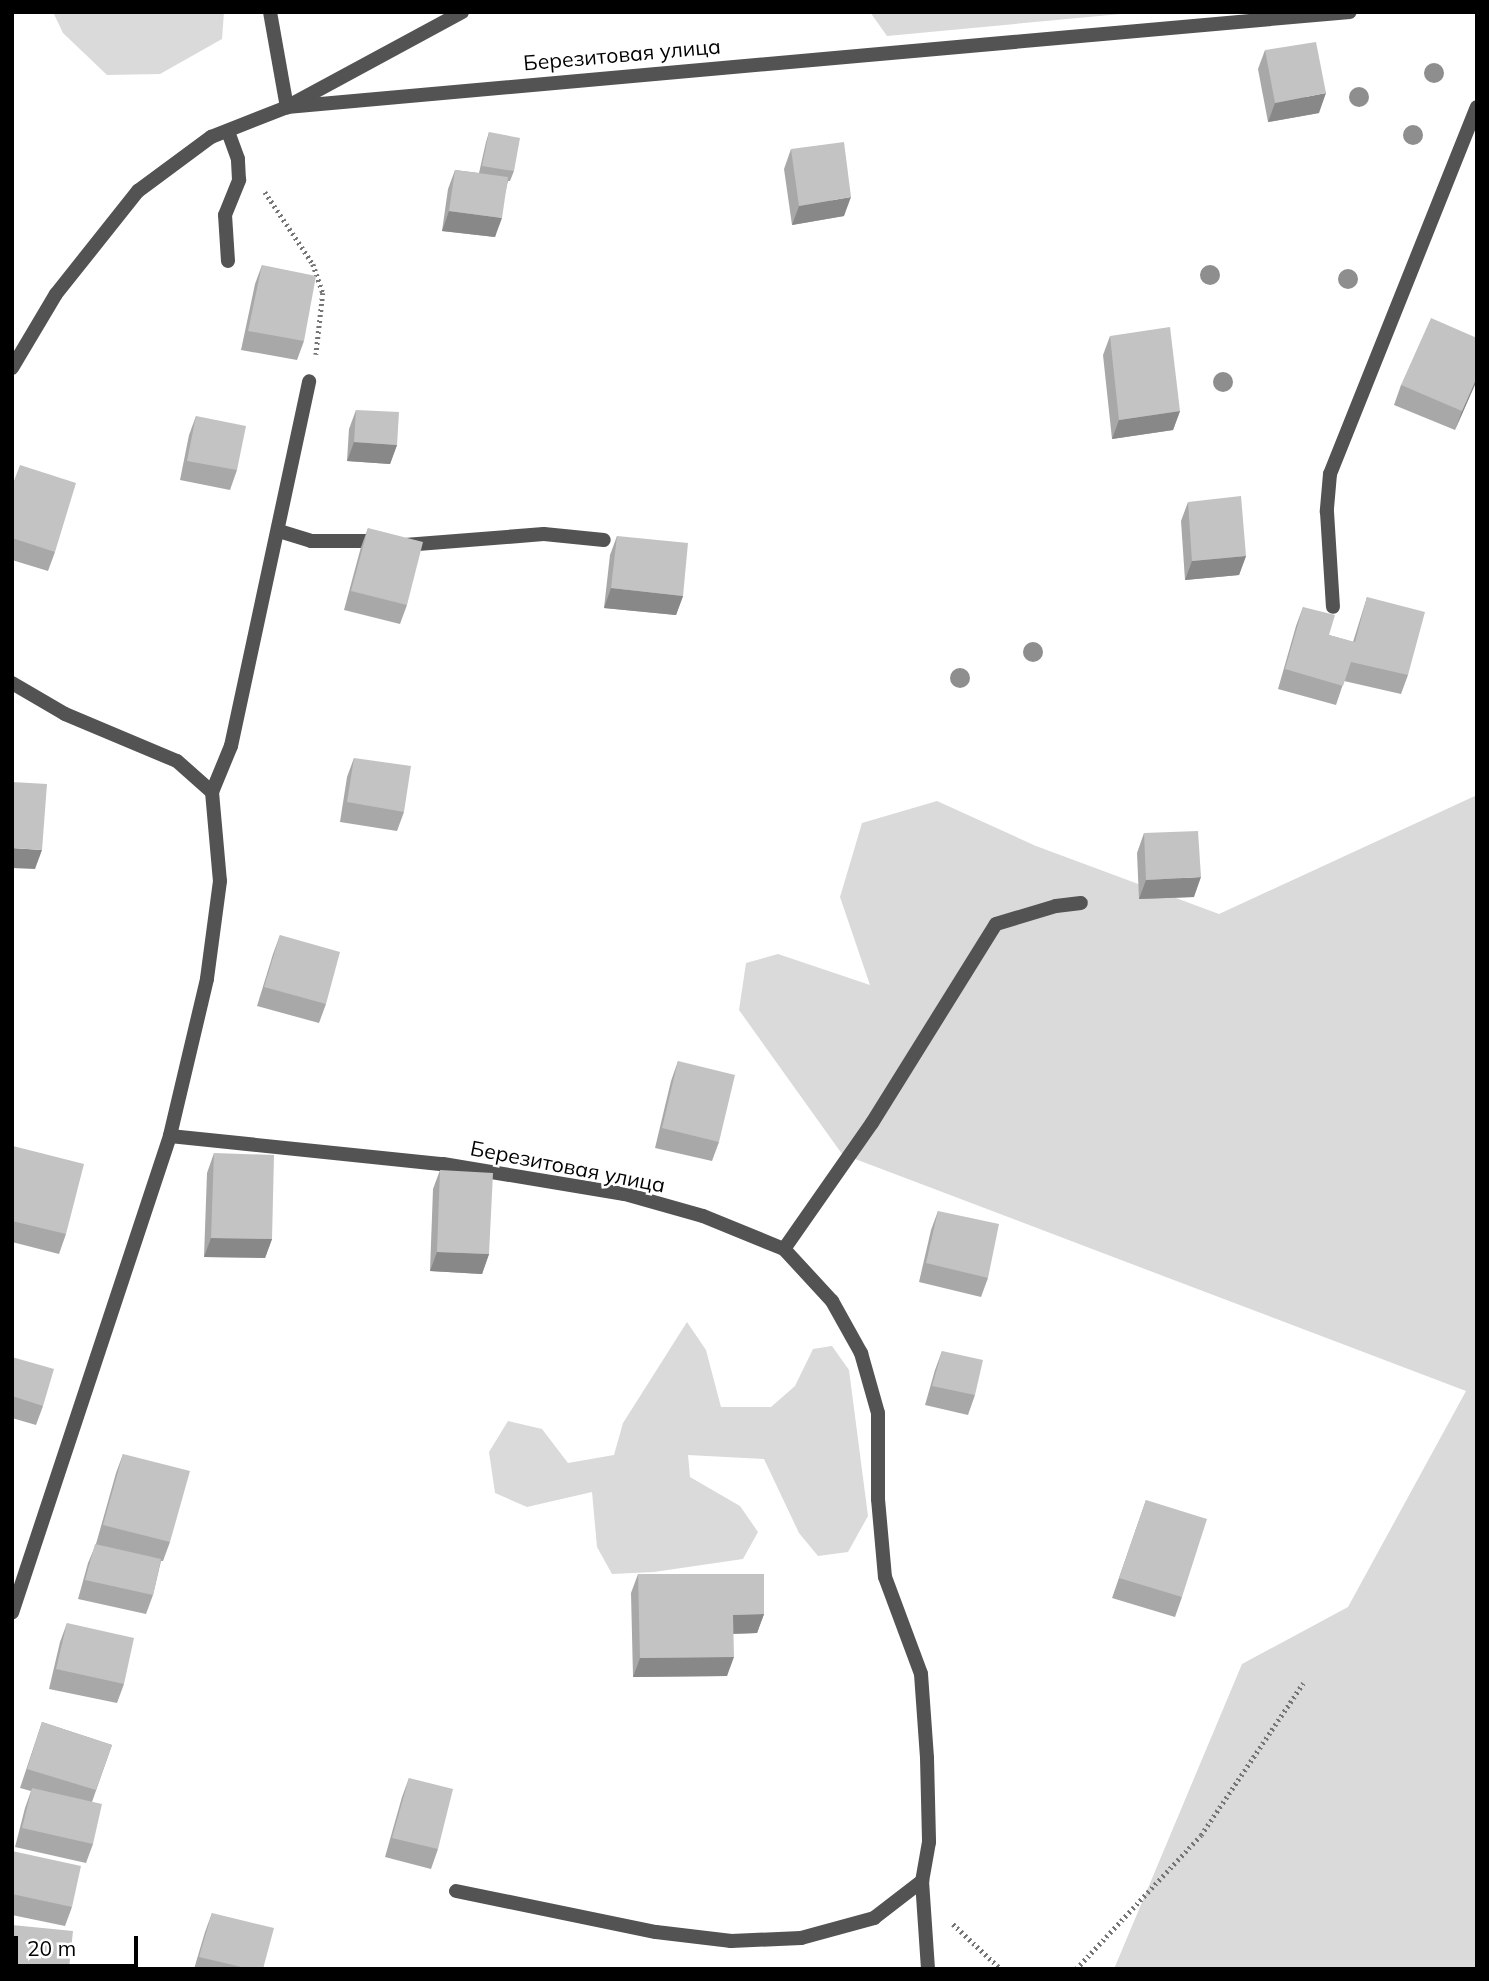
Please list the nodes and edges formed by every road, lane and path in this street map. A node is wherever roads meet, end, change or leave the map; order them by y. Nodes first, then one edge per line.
1 (270, 12) edge
2 (462, 12) edge
3 (1350, 12) edge
4 (287, 107) junction
5 (1477, 107) edge
6 (228, 131) junction
7 (238, 159) junction
8 (228, 261) dead end
9 (12, 368) edge
10 (309, 381) joint
11 (279, 531) junction
12 (604, 540) dead end
13 (1333, 607) dead end
14 (12, 683) edge
15 (212, 792) junction
16 (1081, 903) dead end
17 (170, 1136) junction
18 (784, 1249) junction
19 (12, 1613) edge
20 (1303, 1683) dead end
21 (922, 1881) junction
22 (456, 1891) dead end
23 (928, 1969) edge
24 (1002, 1969) edge
25 (1076, 1969) edge

1 - 4 street
2 - 4 street
3 - 4 street, Березитовая улица
4 - 6 street, Березитовая улица
5 - 13 street
6 - 7 street
6 - 9 street, Березитовая улица
7 - 8 street
7 - 10 path
10 - 11 street
11 - 12 street
11 - 15 street
14 - 15 street
15 - 17 street
16 - 18 street
17 - 18 street, Березитовая улица
17 - 19 street
18 - 21 street, Березитовая улица
20 - 25 path
21 - 22 street
21 - 23 street, Березитовая улица
21 - 24 path

